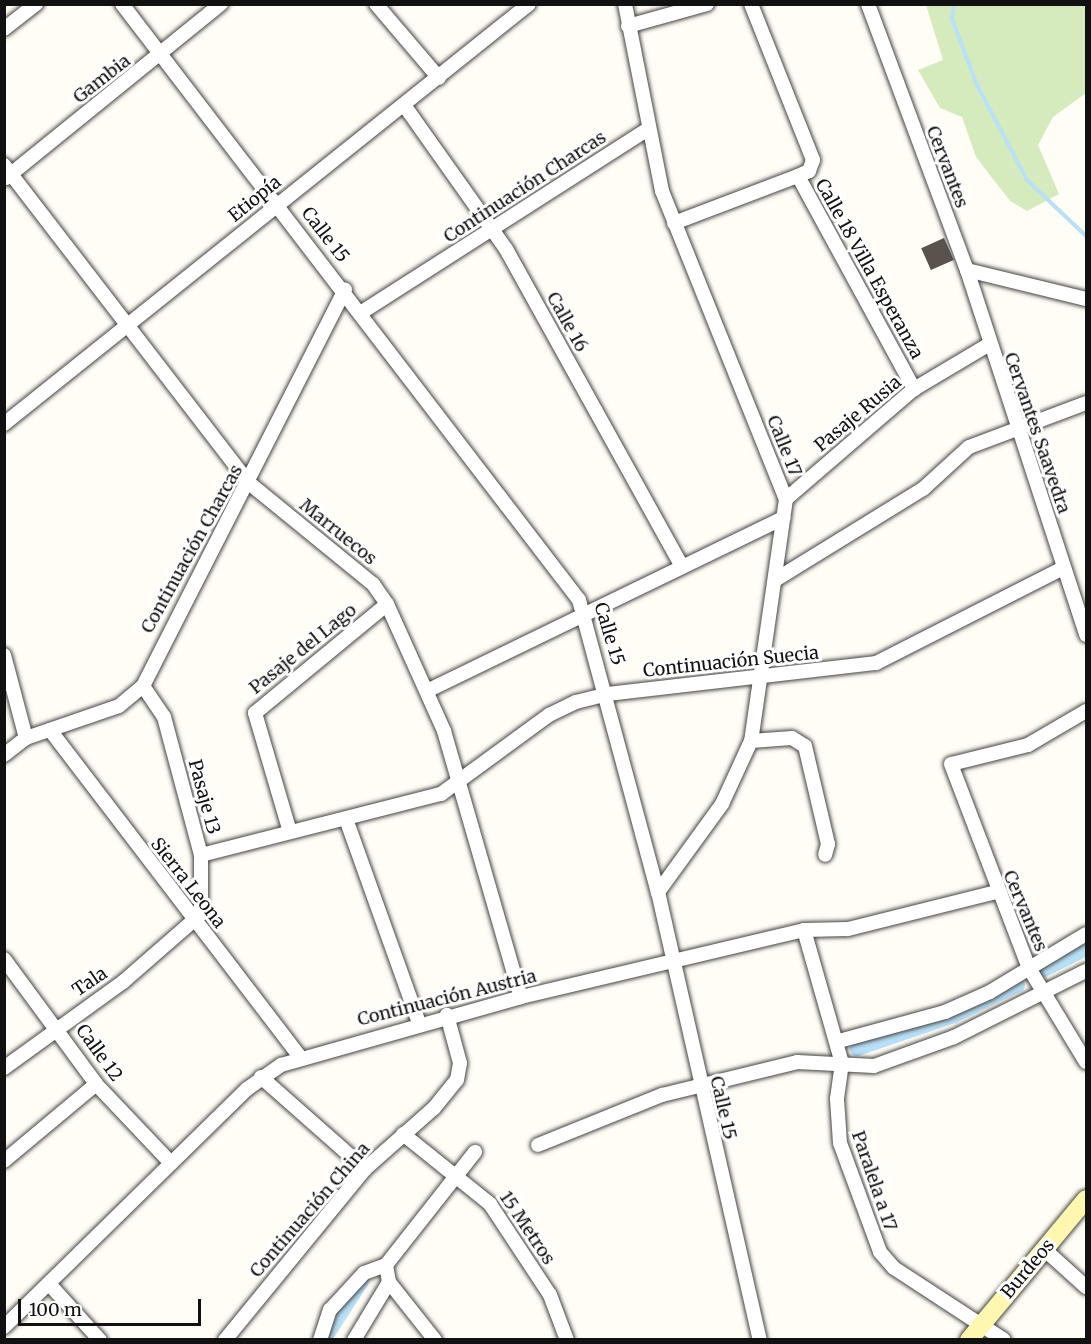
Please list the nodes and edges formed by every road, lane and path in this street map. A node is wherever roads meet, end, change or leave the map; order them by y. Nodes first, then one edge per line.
1 (36, 4) edge
2 (122, 4) edge
3 (221, 4) edge
4 (376, 4) edge
5 (529, 4) edge
6 (625, 4) edge
7 (707, 4) edge
8 (751, 4) edge
9 (868, 4) edge
10 (628, 26) junction
11 (4, 29) edge
12 (162, 54) junction
13 (439, 78) junction
14 (404, 105) junction
15 (647, 130) junction
16 (7, 173) edge
17 (798, 176) junction
18 (278, 203) junction
19 (674, 223) junction
20 (493, 229) junction
21 (967, 270) junction
22 (345, 289) junction
23 (1086, 299) edge
24 (362, 312) junction
25 (126, 326) junction
26 (988, 345) junction
27 (914, 389) junction
28 (1086, 403) edge
29 (4, 424) edge
30 (1017, 426) junction
31 (249, 483) junction
32 (786, 499) junction
33 (783, 518) junction
34 (682, 566) junction
35 (1063, 568) junction
36 (775, 580) junction
37 (387, 604) junction
38 (586, 615) junction
39 (1086, 635) edge
40 (4, 655) edge
41 (759, 676) junction
42 (143, 686) junction
43 (429, 690) junction
44 (608, 694) junction
45 (1086, 711) edge
46 (50, 730) junction
47 (26, 738) junction
48 (751, 741) junction
49 (4, 755) edge
50 (455, 784) junction
51 (346, 819) junction
52 (290, 832) junction
53 (201, 855) junction
54 (825, 855) dead end
55 (658, 892) junction
56 (996, 892) junction
57 (195, 924) junction
58 (804, 930) junction
59 (1086, 934) edge
60 (4, 959) edge
61 (674, 961) junction
62 (1029, 968) junction
63 (1086, 971) edge
64 (1044, 995) junction
65 (521, 997) junction
66 (447, 1015) junction
67 (419, 1023) junction
68 (57, 1026) junction
69 (838, 1041) junction
70 (300, 1057) junction
71 (1086, 1062) edge
72 (842, 1063) junction
73 (4, 1068) edge
74 (261, 1077) junction
75 (96, 1084) junction
76 (699, 1089) junction
77 (403, 1134) junction
78 (538, 1145) dead end
79 (475, 1152) dead end
80 (4, 1161) edge
81 (171, 1163) junction
82 (365, 1169) junction
83 (457, 1174) junction
84 (1086, 1199) edge
85 (1044, 1249) junction
86 (386, 1264) junction
87 (389, 1282) junction
88 (51, 1286) junction
89 (1086, 1287) edge
90 (982, 1324) junction
91 (4, 1327) edge
92 (100, 1340) edge
93 (225, 1340) edge
94 (320, 1340) edge
95 (354, 1340) edge
96 (435, 1340) edge
97 (567, 1340) edge
98 (760, 1340) edge
99 (969, 1340) edge
100 (1004, 1340) edge

1 - 11 street
2 - 12 street, Calle 15
3 - 12 street, Gambia
4 - 13 street
5 - 13 street, Etiopía
6 - 10 street, Calle 17
7 - 10 street
8 - 17 street, Calle 18 Villa Esperanza
9 - 21 street, Cervantes
10 - 15 street, Calle 17
12 - 16 street, Gambia
12 - 18 street, Calle 15
13 - 14 street, Etiopía
14 - 18 street, Etiopía
14 - 20 street, Calle 16
15 - 19 street, Calle 17
15 - 20 street, Continuación Charcas
16 - 25 street, Marruecos
17 - 19 street
17 - 27 street, Calle 18 Villa Esperanza
18 - 22 street, Calle 15
18 - 25 street, Etiopía
19 - 32 street, Calle 17
20 - 24 street, Continuación Charcas
20 - 34 street, Calle 16
21 - 23 street
21 - 26 street, Cervantes
22 - 24 street, Calle 15
22 - 31 street, Continuación Charcas
24 - 38 street, Calle 15
25 - 29 street, Etiopía
25 - 31 street, Marruecos
26 - 27 street, Pasaje Rusia
26 - 30 street, Cervantes Saavedra
27 - 32 street, Pasaje Rusia
28 - 30 street
30 - 35 street, Cervantes Saavedra
30 - 36 street
31 - 37 street, Marruecos
31 - 42 street, Continuación Charcas
32 - 33 street, Calle 17
33 - 34 street
33 - 36 street, Calle 17
34 - 38 street
35 - 39 street, Cervantes Saavedra
35 - 41 street, Continuación Suecia
36 - 41 street, Calle 17
37 - 43 street, Marruecos
37 - 52 street, Pasaje del Lago
38 - 43 street
38 - 44 street, Calle 15
40 - 47 street
41 - 44 street, Continuación Suecia
41 - 48 street, Calle 17
42 - 46 street, Continuación Charcas
42 - 53 street, Pasaje 13
43 - 50 street, Marruecos
44 - 50 street, Continuación Suecia
44 - 55 street, Calle 15
45 - 56 street, Cervantes
46 - 47 street, Continuación Charcas
46 - 57 street, Sierra Leona
47 - 49 street, Continuación Charcas
48 - 54 street
48 - 55 street, Calle 17
50 - 51 street, Continuación Suecia
50 - 65 street, Marruecos
51 - 52 street, Continuación Suecia
51 - 67 street
52 - 53 street, Continuación Suecia
53 - 57 street, Pasaje 13
55 - 61 street, Calle 15
56 - 58 street, Continuación Austria
56 - 62 street, Cervantes
57 - 68 street, Tala
57 - 70 street, Sierra Leona
58 - 61 street, Continuación Austria
58 - 69 street, Paralela a 17
59 - 62 street
60 - 68 street, Calle 12
61 - 65 street, Continuación Austria
61 - 76 street, Calle 15
62 - 64 street, Cervantes
62 - 69 street
63 - 64 street
64 - 71 street, Cervantes
64 - 72 street
65 - 66 street, Continuación Austria
66 - 67 street, Continuación Austria
66 - 77 street, Continuación China
67 - 70 street, Continuación Austria
68 - 73 street, Tala
68 - 75 street, Calle 12
69 - 72 street, Paralela a 17
70 - 74 street, Continuación Austria
72 - 76 street
72 - 90 street, Paralela a 17
74 - 81 street, Continuación Austria
74 - 82 street
75 - 80 street
75 - 81 street, Calle 12
76 - 78 street
76 - 98 street, Calle 15
77 - 82 street, Continuación China
77 - 83 street, 15 Metros
79 - 83 street
81 - 88 street, Continuación Austria
82 - 93 street, Continuación China
83 - 86 street
83 - 97 street, 15 Metros
84 - 85 street, Burdeos
85 - 89 street
85 - 90 street, Burdeos
86 - 87 street
86 - 94 street
87 - 95 street
87 - 96 street
88 - 91 street, Continuación Austria
88 - 92 street
90 - 99 street, Burdeos
90 - 100 street, Paralela a 17

